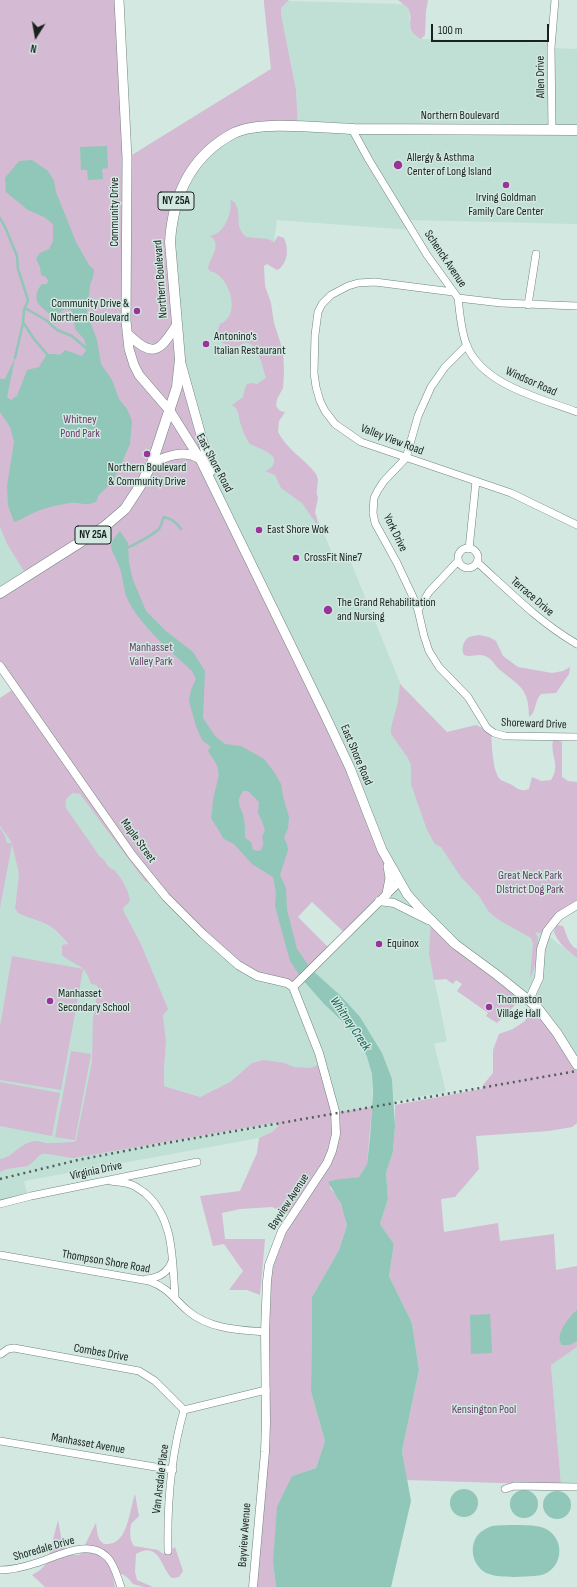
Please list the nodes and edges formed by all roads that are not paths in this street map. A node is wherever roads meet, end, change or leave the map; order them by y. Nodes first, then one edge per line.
1 (120, 0) edge
2 (555, 0) edge
3 (352, 129) junction
4 (552, 130) junction
5 (577, 130) edge
6 (536, 254) dead end
7 (456, 295) junction
8 (528, 305) junction
9 (577, 306) edge
10 (177, 324) junction
11 (127, 333) junction
12 (467, 345) junction
13 (180, 359) junction
14 (170, 411) junction
15 (577, 412) edge
16 (406, 458) junction
17 (200, 459) junction
18 (152, 462) junction
19 (476, 481) junction
20 (216, 492) junction
21 (577, 525) edge
22 (470, 549) junction
23 (458, 561) junction
24 (477, 562) junction
25 (0, 593) edge
26 (418, 610) junction
27 (577, 644) edge
28 (0, 666) edge
29 (491, 732) joint
30 (577, 737) edge
31 (388, 863) junction
32 (399, 882) junction
33 (387, 894) junction
34 (379, 901) junction
35 (577, 905) edge
36 (431, 921) junction
37 (293, 987) junction
38 (529, 1000) junction
39 (577, 1065) edge
40 (197, 1162) dead end
41 (96, 1182) junction
42 (0, 1204) edge
43 (0, 1254) edge
44 (172, 1261) junction
45 (144, 1279) junction
46 (175, 1296) junction
47 (265, 1332) junction
48 (0, 1353) edge
49 (0, 1360) edge
50 (266, 1390) junction
51 (184, 1410) junction
52 (0, 1441) edge
53 (173, 1470) junction
54 (577, 1487) edge
55 (505, 1489) dead end
56 (168, 1551) dead end
57 (0, 1570) edge
58 (121, 1587) edge
59 (253, 1587) edge

1 - 11 main road, Community Drive
2 - 4 street, Allen Drive
3 - 4 main road, Northern Boulevard / NY 25A
3 - 7 street, Schenck Avenue
3 - 10 main road, Northern Boulevard / NY 25A
4 - 5 main road, Northern Boulevard / NY 25A
6 - 8 street
7 - 8 street, Schenck Avenue
7 - 12 street, Windsor Road
7 - 16 street, Valley View Road
8 - 9 street, Schenck Avenue
10 - 11 main road
10 - 13 main road, Northern Boulevard / NY 25A
11 - 14 main road, Community Drive
12 - 15 street, Windsor Road
12 - 16 street, York Drive
13 - 14 main road, Northern Boulevard / NY 25A
13 - 20 main road
14 - 17 main road, East Shore Road
14 - 18 main road, Northern Boulevard / NY 25A
16 - 19 street, Valley View Road
16 - 26 street, York Drive
17 - 18 main road
17 - 20 main road, East Shore Road
18 - 25 main road, Northern Boulevard / NY 25A
19 - 21 street, Valley View Road
19 - 22 street
20 - 31 main road, East Shore Road
22 - 23 street
22 - 24 street
23 - 24 street
23 - 26 street
24 - 27 street, Terrace Drive
26 - 29 street, York Drive
28 - 37 street, Maple Street
29 - 30 street, Shoreward Drive
31 - 32 main road, East Shore Road
31 - 33 main road
32 - 33 street
32 - 36 main road, East Shore Road
33 - 34 street
34 - 36 street
34 - 37 street
35 - 38 street
36 - 38 main road, East Shore Road
37 - 47 street, Bayview Avenue
38 - 39 main road, East Shore Road
40 - 41 street, Virginia Drive
41 - 42 street, Virginia Drive
41 - 44 street
43 - 45 street, Thompson Shore Road
44 - 45 street
44 - 46 street
45 - 46 street, Thompson Shore Road
46 - 47 street, Thompson Shore Road
47 - 50 street, Bayview Avenue
48 - 49 street
48 - 51 street, Combes Drive
50 - 51 street
50 - 59 street, Bayview Avenue
51 - 53 street, Van Arsdale Place
52 - 53 street, Manhasset Avenue
53 - 56 street, Van Arsdale Place
54 - 55 street
57 - 58 street, Shoredale Drive

